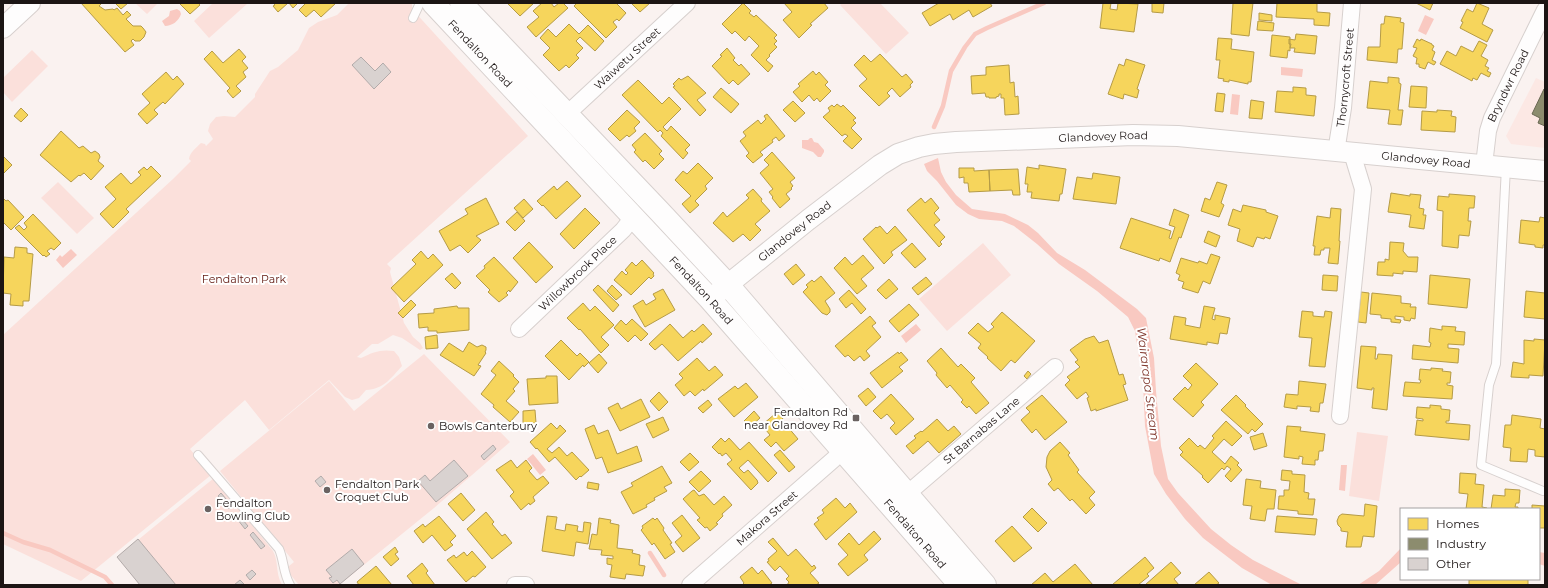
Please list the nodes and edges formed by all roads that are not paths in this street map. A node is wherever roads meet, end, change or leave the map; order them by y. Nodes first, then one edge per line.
1 (30, 3) edge
2 (420, 3) edge
3 (434, 3) edge
4 (461, 3) edge
5 (687, 3) edge
6 (1352, 3) edge
7 (1545, 10) edge
8 (413, 18) dead end
9 (3, 28) edge
10 (567, 114) junction
11 (1344, 152) junction
12 (1484, 165) junction
13 (1506, 167) junction
14 (1545, 171) edge
15 (596, 176) junction
16 (645, 196) junction
17 (634, 216) junction
18 (660, 244) junction
19 (728, 286) junction
20 (710, 298) junction
21 (519, 329) dead end
22 (786, 354) junction
23 (1055, 366) dead end
24 (770, 367) junction
25 (1340, 416) dead end
26 (842, 450) junction
27 (198, 455) dead end
28 (1543, 491) dead end
29 (908, 494) junction
30 (290, 585) edge
31 (514, 585) edge
32 (526, 585) edge
33 (690, 585) edge
34 (960, 585) edge
35 (985, 585) edge

1 - 9 street
2 - 8 lane
3 - 15 main road, Fendalton Road
4 - 10 main road, Fendalton Road
5 - 10 street, Waiwetu Street
6 - 11 street, Thornycroft Street
7 - 12 street, Bryndwr Road
10 - 15 main road
10 - 16 main road, Fendalton Road
11 - 12 street, Glandovey Road
11 - 19 street, Glandovey Road
11 - 25 street
12 - 13 street, Glandovey Road
13 - 14 street, Glandovey Road
13 - 28 lane
15 - 17 main road, Fendalton Road
16 - 18 main road
16 - 19 main road, Fendalton Road
17 - 18 main road, Fendalton Road
17 - 21 street, Willowbrook Place
18 - 20 main road, Fendalton Road
19 - 20 street, Glandovey Road
19 - 22 main road, Fendalton Road
20 - 24 main road, Fendalton Road
22 - 24 main road
22 - 29 main road, Fendalton Road
23 - 29 street, St Barnabas Lane
24 - 26 main road, Fendalton Road
26 - 33 street, Makora Street
26 - 34 main road, Fendalton Road
27 - 30 lane
29 - 35 main road, Fendalton Road
31 - 32 street

